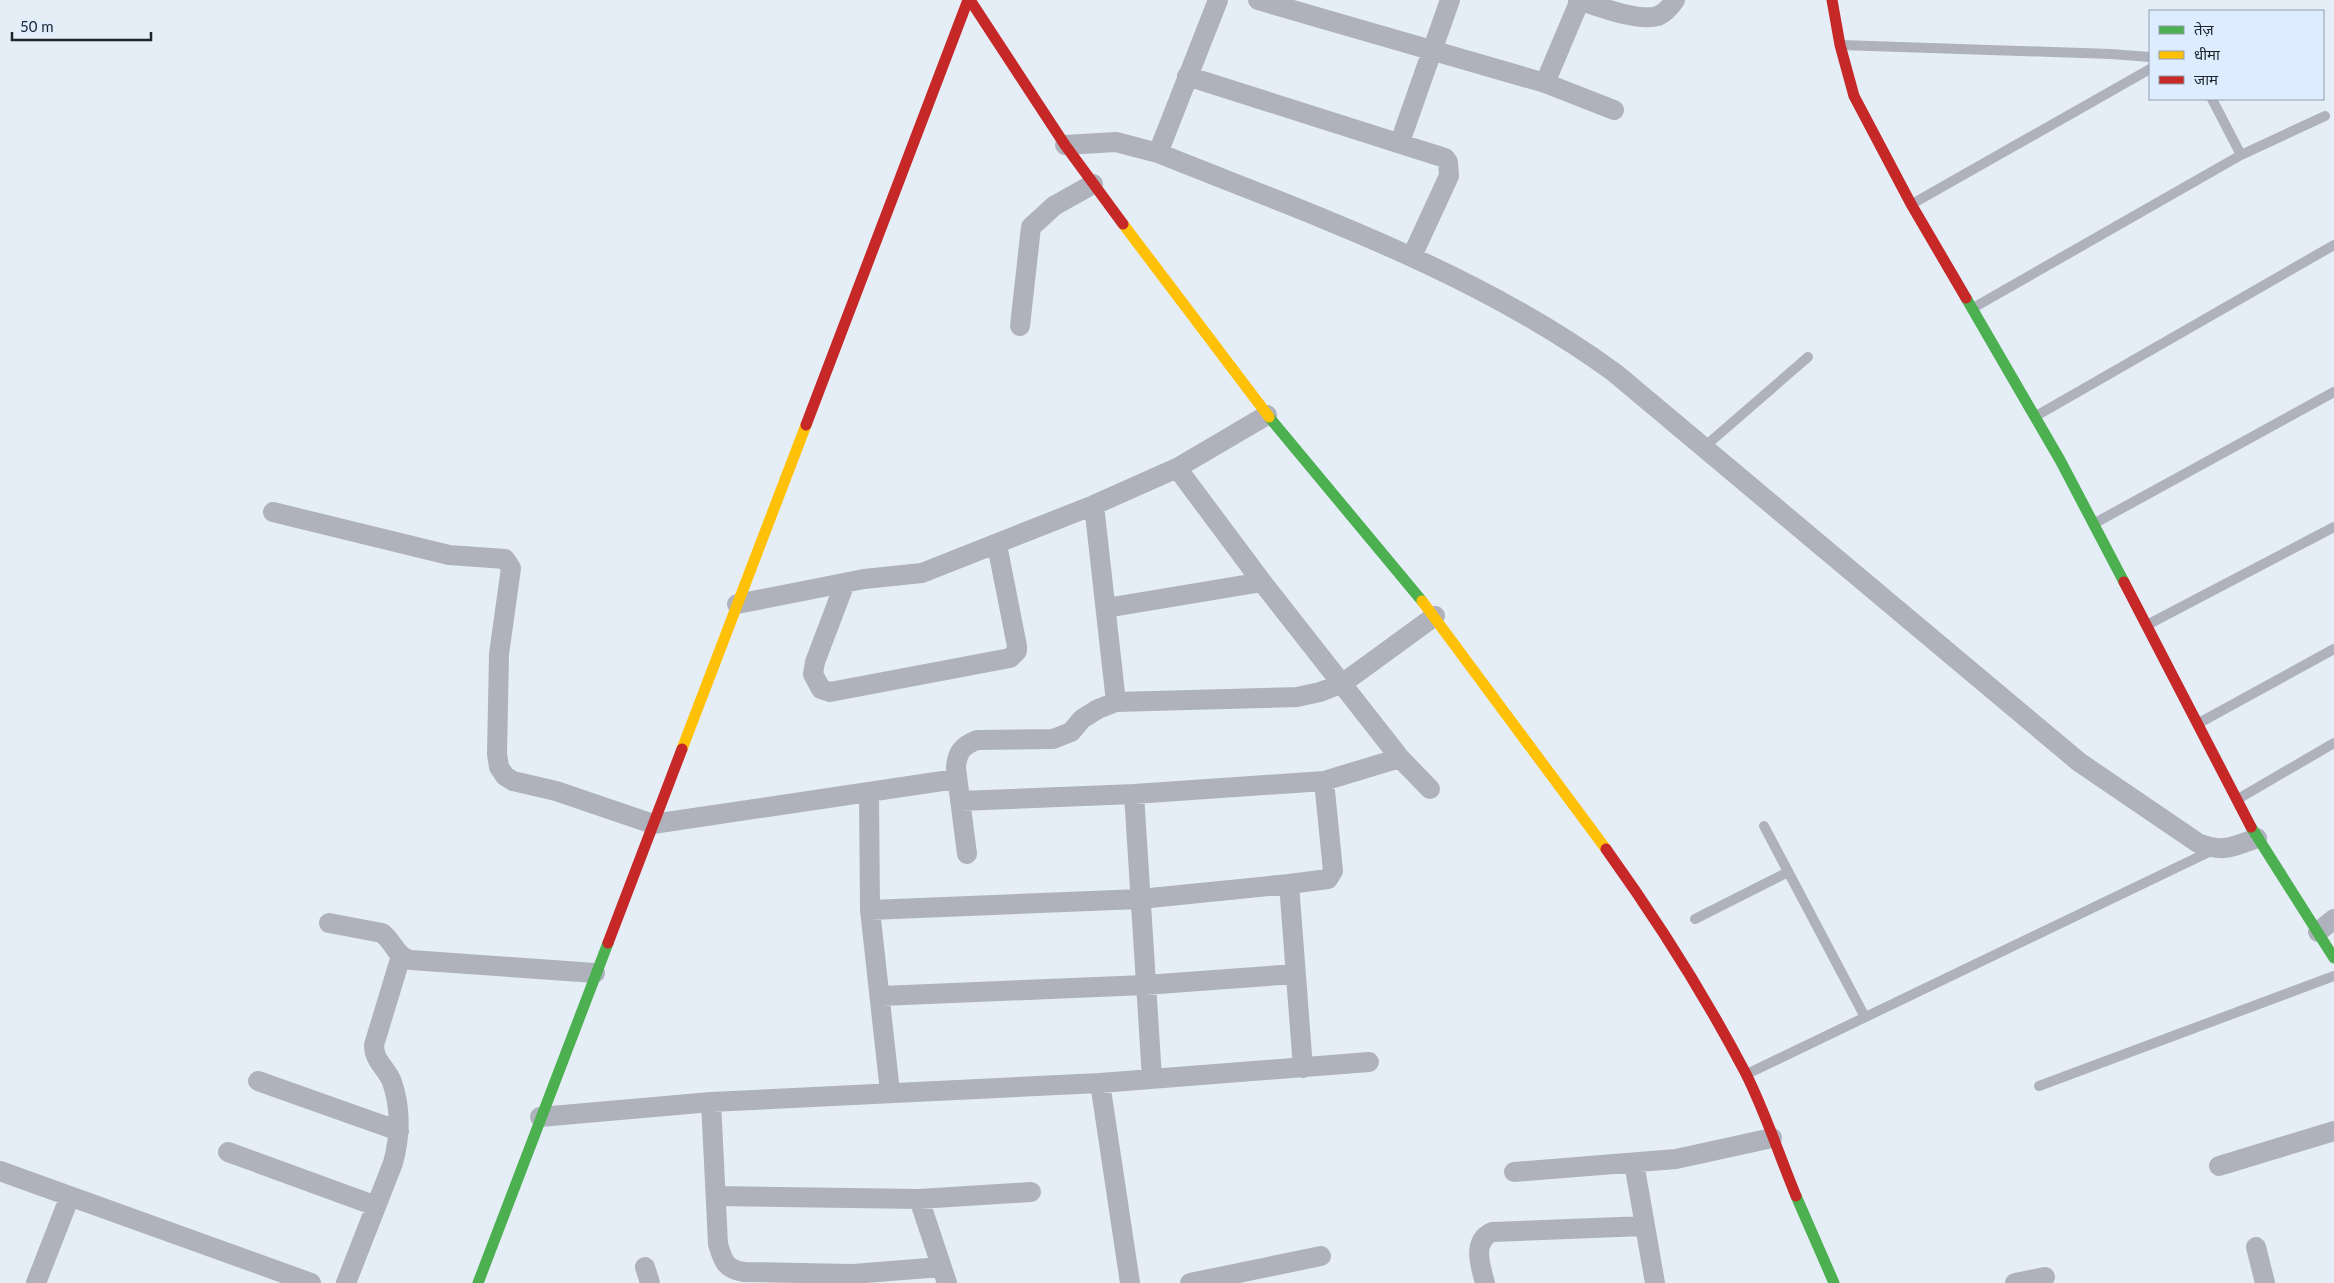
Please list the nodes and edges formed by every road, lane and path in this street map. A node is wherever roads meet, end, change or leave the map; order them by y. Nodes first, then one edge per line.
1 (969, 0) edge
2 (1218, 0) edge
3 (1258, 0) edge
4 (1450, 0) edge
5 (1579, 0) edge
6 (1675, 0) edge
7 (1832, 0) edge
8 (1840, 45) junction
9 (1430, 51) junction
10 (2149, 57) edge
11 (2149, 70) edge
12 (1187, 76) junction
13 (1545, 83) junction
14 (2213, 100) edge
15 (1614, 110) dead end
16 (2325, 116) dead end
17 (1400, 142) junction
18 (1065, 145) junction
19 (1158, 153) junction
20 (2241, 155) junction
21 (1093, 184) junction
22 (1912, 204) junction
23 (2334, 245) edge
24 (1412, 256) junction
25 (1972, 308) junction
26 (1020, 326) dead end
27 (1808, 357) dead end
28 (2334, 392) edge
29 (1267, 415) junction
30 (2035, 416) junction
31 (1703, 448) junction
32 (1177, 468) junction
33 (1094, 505) junction
34 (273, 512) dead end
35 (2094, 524) junction
36 (2334, 527) edge
37 (997, 544) junction
38 (1262, 582) junction
39 (845, 583) junction
40 (737, 604) junction
41 (1106, 608) junction
42 (1434, 616) junction
43 (2146, 625) junction
44 (2334, 649) edge
45 (1343, 683) junction
46 (1116, 702) junction
47 (2198, 724) junction
48 (2334, 743) edge
49 (1400, 758) junction
50 (956, 779) junction
51 (1324, 781) junction
52 (1430, 789) dead end
53 (869, 793) junction
54 (1134, 794) junction
55 (960, 800) junction
56 (2237, 800) junction
57 (653, 824) junction
58 (1764, 826) dead end
59 (2257, 838) junction
60 (2214, 849) junction
61 (966, 854) dead end
62 (1788, 872) junction
63 (1289, 884) junction
64 (1140, 899) junction
65 (870, 910) junction
66 (1695, 919) dead end
67 (2334, 919) edge
68 (329, 923) dead end
69 (2318, 932) junction
70 (401, 956) junction
71 (2334, 958) edge
72 (595, 973) junction
73 (1295, 974) junction
74 (2334, 976) edge
75 (1145, 985) junction
76 (881, 996) junction
77 (1865, 1017) junction
78 (1369, 1062) dead end
79 (1303, 1068) junction
80 (1746, 1074) junction
81 (1152, 1078) junction
82 (258, 1081) dead end
83 (1100, 1083) junction
84 (2039, 1086) dead end
85 (890, 1092) junction
86 (712, 1102) junction
87 (540, 1117) junction
88 (400, 1131) junction
89 (2334, 1131) edge
90 (1772, 1138) junction
91 (228, 1152) dead end
92 (1634, 1163) junction
93 (2219, 1166) dead end
94 (0, 1171) edge
95 (1514, 1172) dead end
96 (1031, 1192) dead end
97 (70, 1196) junction
98 (717, 1196) junction
99 (919, 1199) junction
100 (376, 1206) junction
101 (1644, 1226) junction
102 (2256, 1247) dead end
103 (1321, 1256) dead end
104 (264, 1275) edge
105 (944, 1275) edge
106 (2045, 1278) dead end
107 (36, 1283) edge
108 (311, 1283) edge
109 (346, 1283) edge
110 (478, 1283) edge
111 (1130, 1283) edge
112 (1190, 1283) edge
113 (1485, 1283) edge
114 (1655, 1283) edge
115 (1834, 1283) edge
116 (2015, 1283) edge
117 (2265, 1283) edge

1 - 18 street
1 - 40 street
2 - 12 street
3 - 9 street
4 - 9 street
5 - 6 street
5 - 13 street
7 - 8 street
8 - 10 lane
8 - 22 street
9 - 13 street
9 - 17 street
11 - 22 lane
12 - 17 street
12 - 19 street
13 - 15 street
14 - 20 lane
16 - 20 lane
17 - 24 street
18 - 19 street
18 - 21 street
19 - 24 street
20 - 25 lane
21 - 26 street
21 - 29 street
22 - 25 street
23 - 30 lane
24 - 31 street
25 - 30 street
27 - 31 lane
28 - 35 lane
29 - 32 street
29 - 42 street
30 - 35 street
31 - 60 street
32 - 33 street
32 - 38 street
33 - 37 street
33 - 41 street
34 - 57 street
35 - 43 street
36 - 43 lane
37 - 39 street
37 - 39 street
38 - 41 street
38 - 45 street
39 - 40 street
40 - 57 street
41 - 46 street
42 - 45 street
42 - 80 street
43 - 47 street
44 - 47 lane
45 - 46 street
45 - 49 street
46 - 50 street
47 - 56 street
48 - 56 lane
49 - 51 street
49 - 52 street
50 - 53 street
50 - 55 street
51 - 54 street
51 - 63 street
53 - 57 street
53 - 65 street
54 - 55 street
54 - 64 street
55 - 61 street
56 - 59 street
57 - 72 street
58 - 62 lane
59 - 60 street
59 - 69 street
60 - 77 lane
62 - 66 lane
62 - 77 lane
63 - 64 street
63 - 73 street
64 - 65 street
64 - 75 street
65 - 76 street
67 - 69 street
68 - 70 street
69 - 71 street
70 - 72 street
70 - 88 street
72 - 87 street
73 - 75 street
73 - 79 street
74 - 84 lane
75 - 76 street
75 - 81 street
76 - 85 street
77 - 80 lane
78 - 79 street
79 - 81 street
80 - 90 street
81 - 83 street
82 - 88 street
83 - 85 street
83 - 111 street
85 - 86 street
86 - 87 street
86 - 98 street
87 - 110 street
88 - 100 street
89 - 93 street
90 - 92 street
90 - 115 street
91 - 100 street
92 - 95 street
92 - 101 street
94 - 97 street
96 - 99 street
97 - 104 street
97 - 107 street
98 - 99 street
98 - 105 street
99 - 105 street
100 - 109 street
101 - 113 street
101 - 114 street
102 - 117 street
103 - 112 street
104 - 108 street
106 - 116 street

